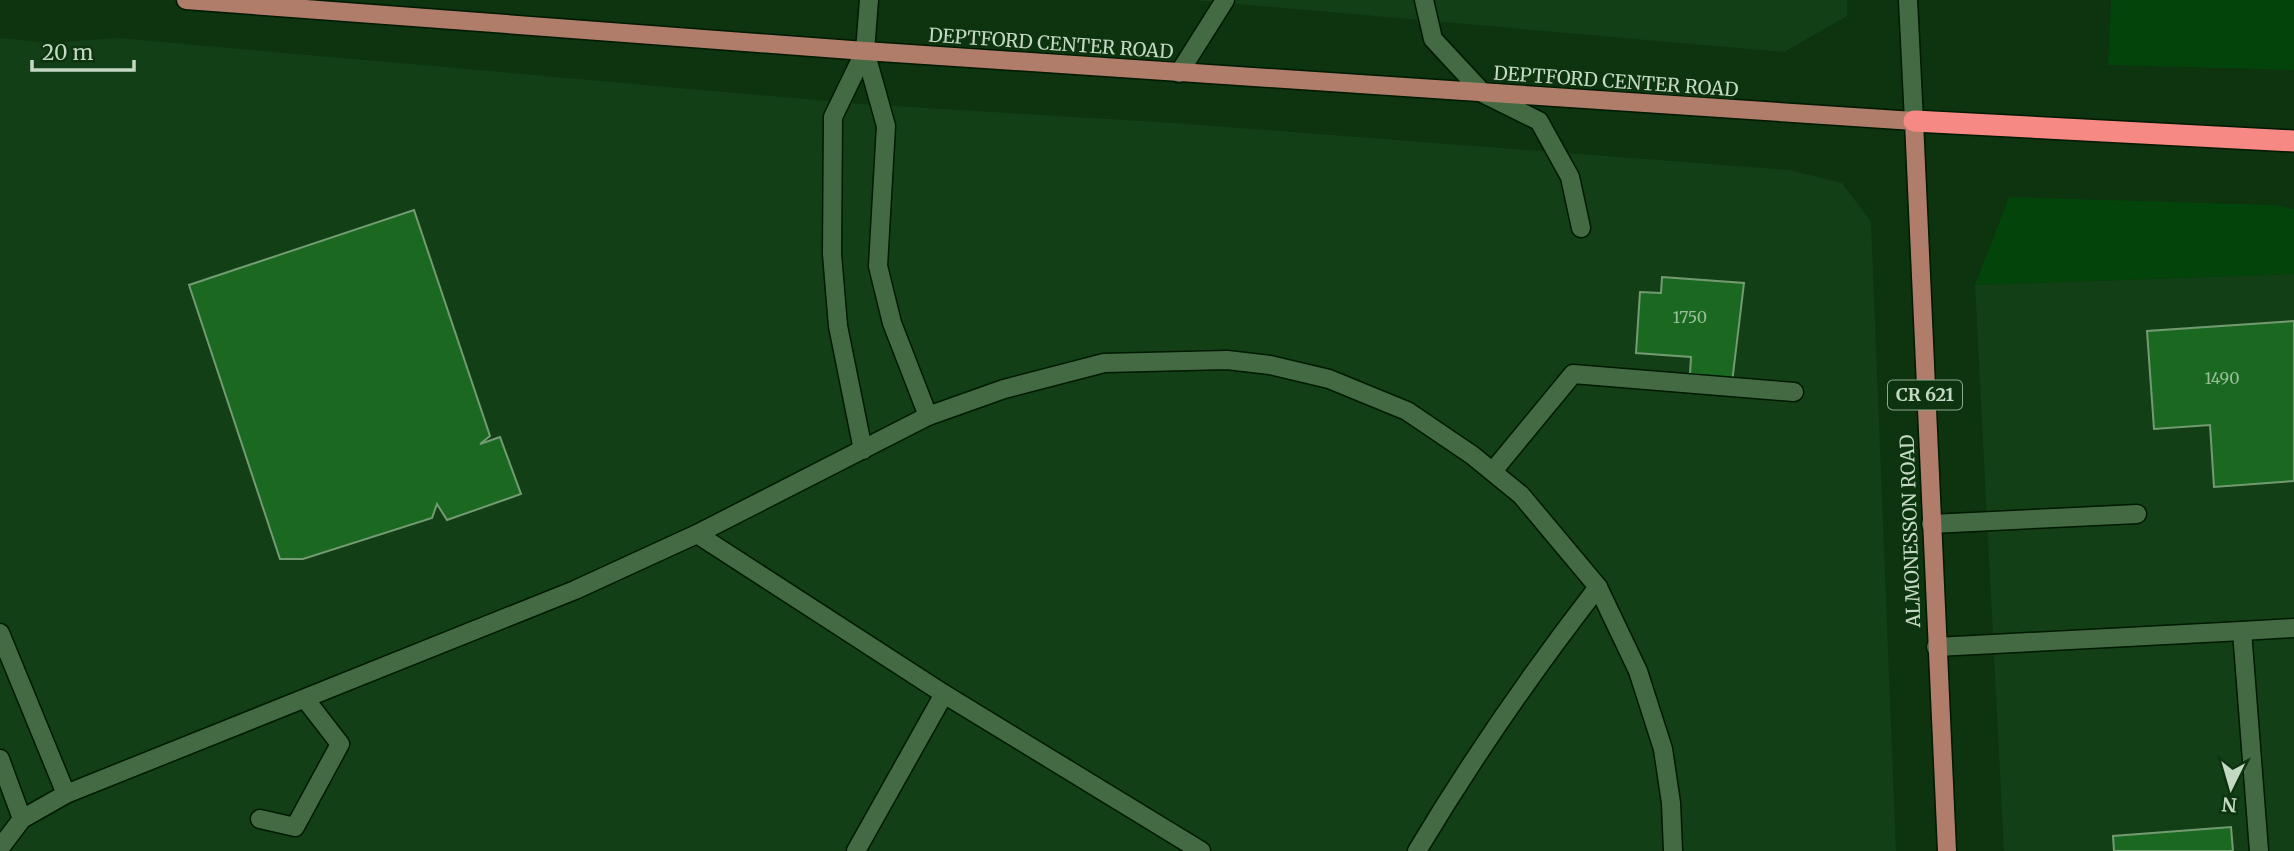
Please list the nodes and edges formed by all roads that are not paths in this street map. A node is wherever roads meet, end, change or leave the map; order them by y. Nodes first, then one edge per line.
1 (186, 0) edge
2 (869, 0) edge
3 (1225, 0) edge
4 (1908, 0) edge
5 (1424, 2) edge
6 (285, 5) edge
7 (865, 51) junction
8 (1179, 73) junction
9 (1484, 94) junction
10 (1914, 121) junction
11 (2294, 141) edge
12 (1581, 228) dead end
13 (1794, 392) dead end
14 (928, 416) junction
15 (863, 450) junction
16 (1493, 471) junction
17 (2137, 514) dead end
18 (1931, 524) junction
19 (697, 534) junction
20 (1598, 587) junction
21 (2294, 628) edge
22 (2242, 631) junction
23 (0, 633) edge
24 (1936, 647) junction
25 (944, 694) junction
26 (306, 700) junction
27 (0, 759) edge
28 (66, 794) junction
29 (22, 819) junction
30 (260, 819) dead end
31 (0, 848) edge
32 (856, 851) edge
33 (1201, 851) edge
34 (1417, 851) edge
35 (1673, 851) edge
36 (1947, 851) edge
37 (2259, 851) edge

1 - 6 main road, DEPTFORD CENTER ROAD
2 - 7 street
3 - 8 street
4 - 10 street, ALMONESSON ROAD / CR 621
5 - 9 street
6 - 7 main road, DEPTFORD CENTER ROAD
7 - 8 main road, DEPTFORD CENTER ROAD
7 - 14 street
7 - 15 street
8 - 9 main road, DEPTFORD CENTER ROAD
9 - 10 main road, DEPTFORD CENTER ROAD
9 - 12 street
10 - 11 highway
10 - 18 main road, ALMONESSON ROAD / CR 621
13 - 16 street
14 - 15 street
14 - 16 street
15 - 19 street
16 - 20 street
17 - 18 street
18 - 24 main road, ALMONESSON ROAD / CR 621
19 - 25 street
19 - 26 street
20 - 34 street
20 - 35 street
21 - 22 street
22 - 24 street
22 - 37 street
23 - 28 street
24 - 36 main road, ALMONESSON ROAD / CR 621
25 - 32 street
25 - 33 street
26 - 28 street
26 - 30 street
27 - 29 street
28 - 29 street
29 - 31 street

